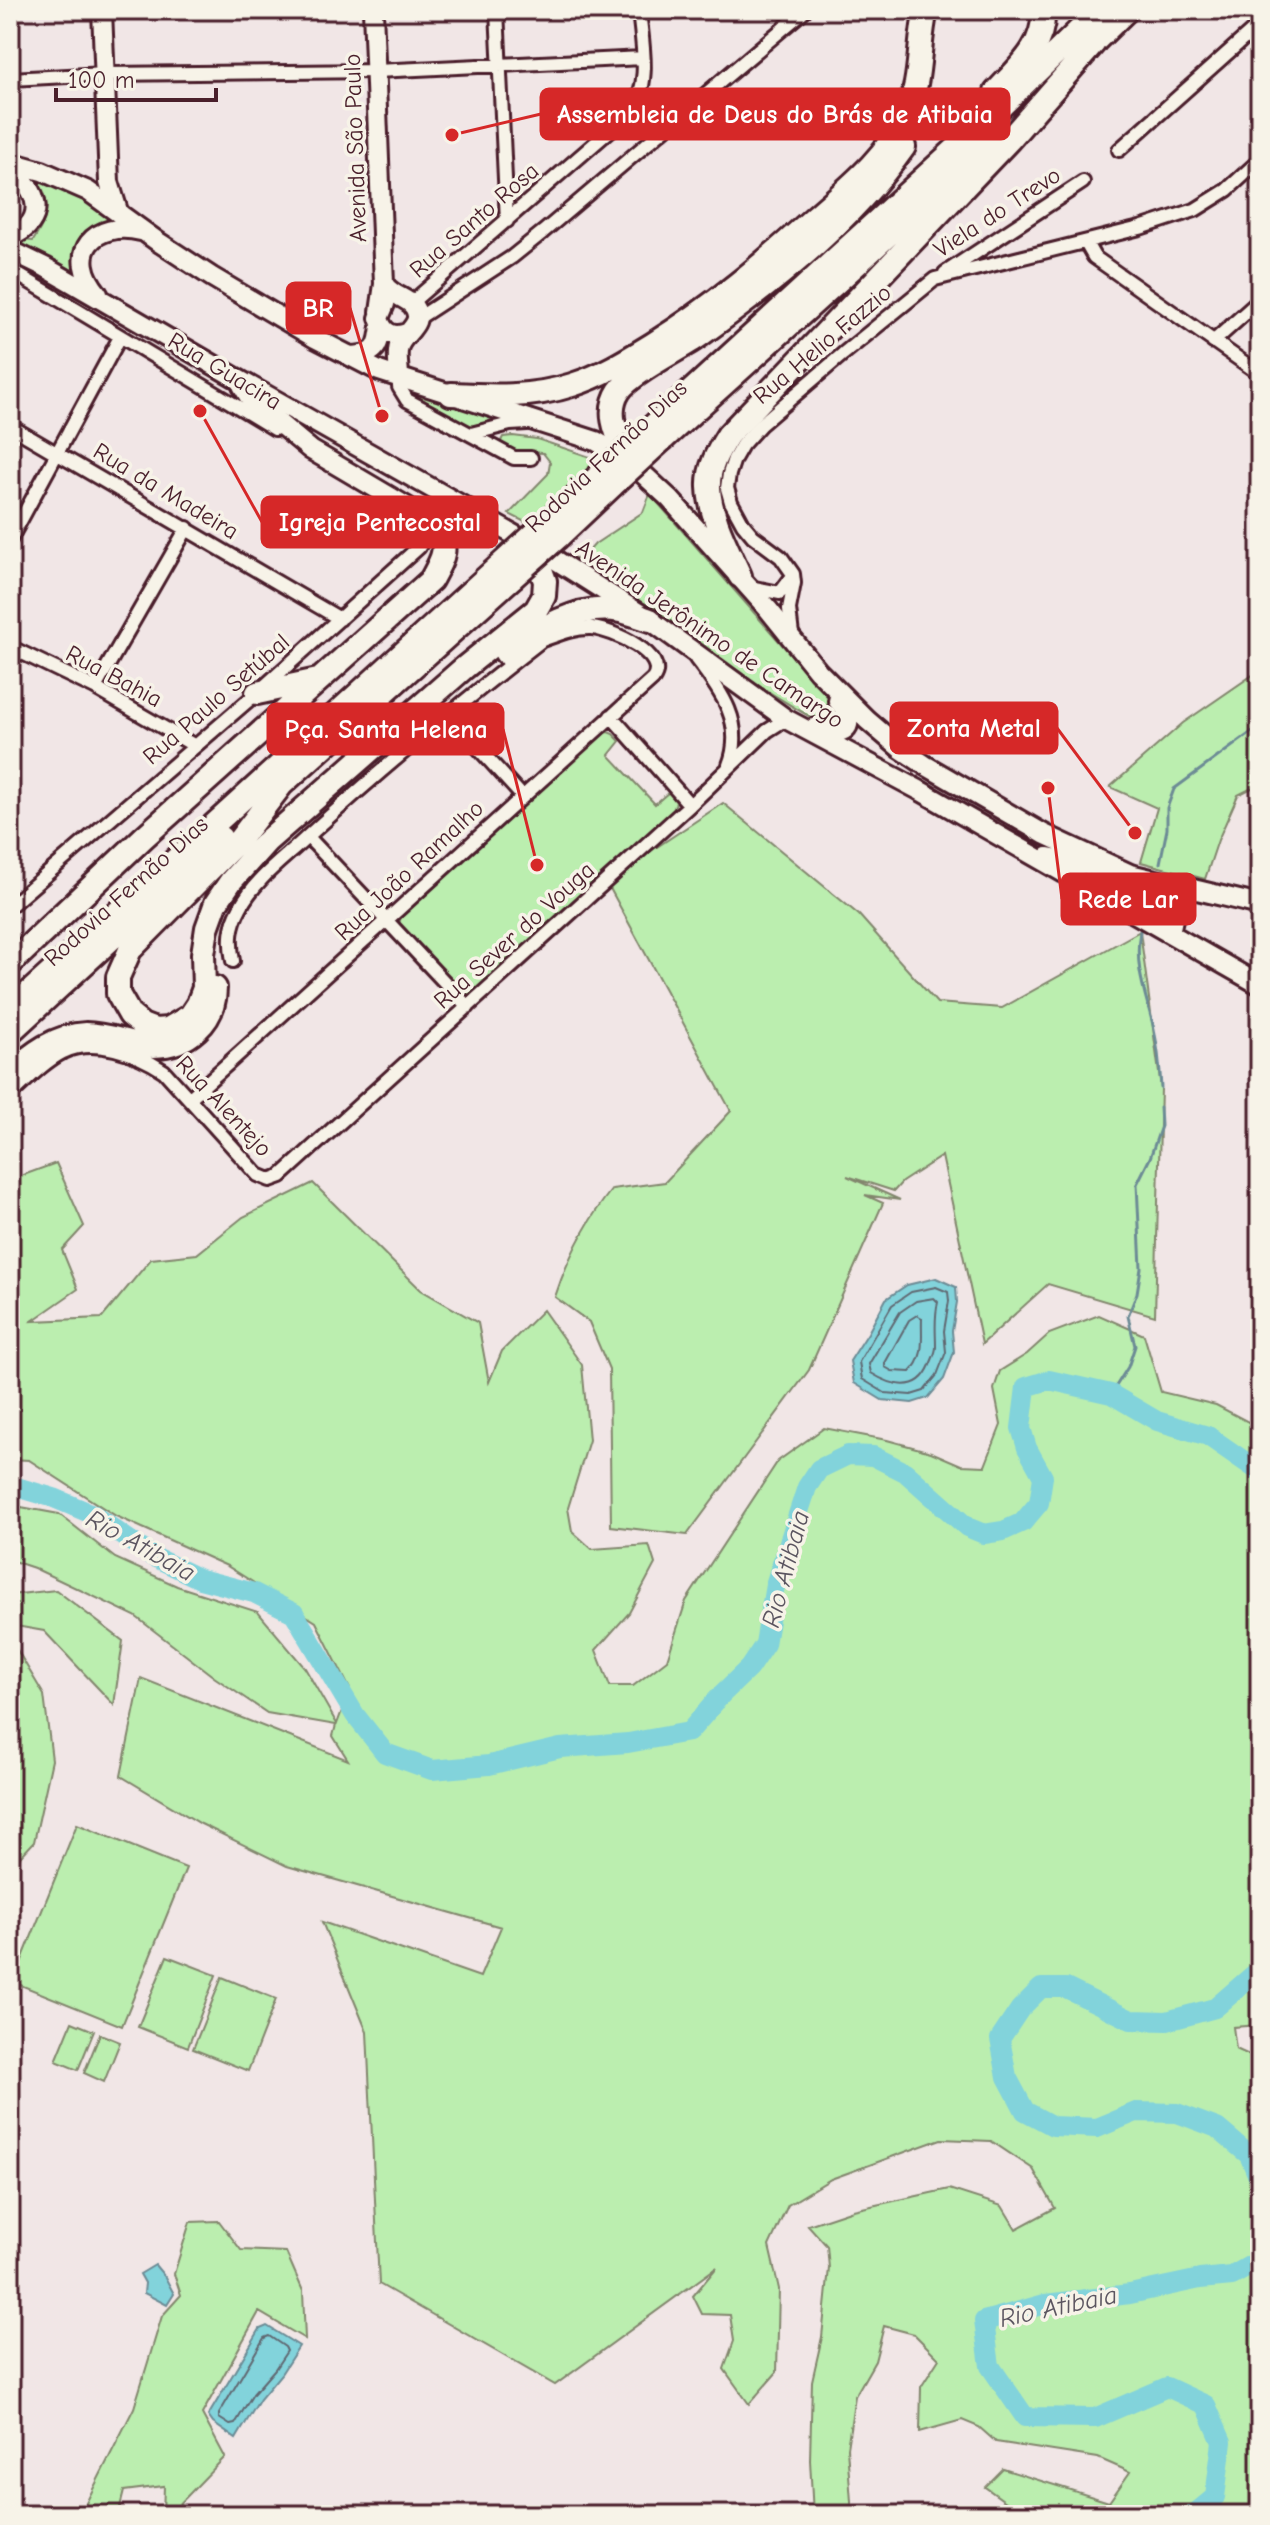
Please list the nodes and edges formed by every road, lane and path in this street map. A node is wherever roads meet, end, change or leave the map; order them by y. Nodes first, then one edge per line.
1 (92, 10) edge
2 (102, 10) edge
3 (373, 10) edge
4 (497, 10) edge
5 (639, 10) edge
6 (805, 10) edge
7 (926, 10) edge
8 (938, 10) edge
9 (1043, 10) edge
10 (1100, 10) edge
11 (1127, 10) edge
12 (1260, 24) edge
13 (1094, 43) junction
14 (643, 58) junction
15 (499, 66) junction
16 (376, 71) junction
17 (100, 75) junction
18 (10, 79) edge
19 (1119, 150) dead end
20 (1260, 160) edge
21 (10, 162) edge
22 (10, 170) edge
23 (104, 171) junction
24 (1083, 182) dead end
25 (74, 185) junction
26 (118, 211) junction
27 (507, 221) junction
28 (144, 232) junction
29 (10, 237) edge
30 (1086, 243) junction
31 (10, 250) edge
32 (838, 257) junction
33 (10, 270) edge
34 (935, 279) junction
35 (384, 284) junction
36 (102, 300) junction
37 (1260, 300) edge
38 (409, 314) junction
39 (381, 318) junction
40 (120, 337) junction
41 (1213, 342) junction
42 (349, 357) junction
43 (1260, 374) edge
44 (399, 377) junction
45 (238, 379) junction
46 (451, 394) junction
47 (538, 423) junction
48 (10, 426) edge
49 (658, 432) junction
50 (471, 434) junction
51 (311, 450) junction
52 (56, 451) junction
53 (531, 458) dead end
54 (628, 460) junction
55 (416, 512) junction
56 (187, 528) junction
57 (544, 536) junction
58 (10, 540) edge
59 (506, 572) junction
60 (793, 574) junction
61 (744, 581) junction
62 (340, 619) junction
63 (650, 620) junction
64 (794, 642) junction
65 (686, 646) junction
66 (10, 647) edge
67 (818, 671) junction
68 (320, 680) junction
69 (95, 688) junction
70 (257, 693) junction
71 (448, 715) junction
72 (611, 716) junction
73 (789, 720) junction
74 (195, 746) junction
75 (726, 772) junction
76 (282, 784) junction
77 (919, 790) junction
78 (522, 796) junction
79 (690, 805) junction
80 (1003, 810) junction
81 (308, 837) junction
82 (1029, 854) junction
83 (1130, 874) junction
84 (1180, 886) junction
85 (1260, 905) edge
86 (10, 906) edge
87 (387, 921) junction
88 (1170, 933) junction
89 (233, 961) dead end
90 (10, 964) edge
91 (1260, 985) edge
92 (468, 1007) junction
93 (10, 1010) edge
94 (10, 1032) edge
95 (14, 1081) edge
96 (190, 1098) junction
97 (270, 1180) joint

1 - 17 main road
2 - 17 main road
3 - 16 main road, Avenida São Paulo
4 - 15 street
5 - 14 street, Rua Santo Rosa
6 - 38 street
7 - 46 highway
8 - 54 highway
9 - 32 highway
10 - 32 highway, Rodovia Fernão Dias
11 - 13 highway, Rodovia Fernão Dias
12 - 19 street
13 - 49 highway, Rodovia Fernão Dias
13 - 61 highway
14 - 15 street
14 - 27 street, Rua Santo Rosa
15 - 16 street
15 - 27 street
16 - 17 street
16 - 35 main road, Avenida São Paulo
17 - 18 street
17 - 23 main road
20 - 30 street, Rua Helio Fazzio
21 - 25 main road
22 - 29 main road
23 - 25 main road
23 - 26 main road
24 - 34 street, Viela do Trevo
25 - 26 main road
26 - 28 main road
27 - 38 street, Rua Santo Rosa
28 - 36 main road
28 - 42 main road
30 - 34 street, Rua Helio Fazzio
30 - 41 street
31 - 36 main road, Avenida Jerônimo de Camargo
32 - 49 highway, Rodovia Fernão Dias
33 - 40 street, Rua Guacira
34 - 60 street, Rua Helio Fazzio
35 - 38 main road
35 - 39 main road, Avenida São Paulo
36 - 45 main road, Avenida Jerônimo de Camargo
37 - 41 street
38 - 39 main road
38 - 39 main road
38 - 44 main road
39 - 42 main road
40 - 51 street, Rua Guacira
40 - 52 street
41 - 43 street
42 - 44 main road
44 - 46 main road
44 - 50 street
45 - 51 main road
45 - 57 main road, Avenida Jerônimo de Camargo
46 - 47 main road
47 - 50 street
47 - 54 main road
48 - 52 street, Rua da Madeira
49 - 57 highway, Rodovia Fernão Dias, bridge
50 - 53 street
51 - 55 main road, Rua Guacira
52 - 56 street, Rua da Madeira
52 - 58 street
54 - 61 main road
55 - 62 street, Rua Paulo Setúbal
55 - 68 highway
56 - 62 street, Rua da Madeira
56 - 69 street
57 - 59 highway, Rodovia Fernão Dias, bridge
57 - 63 main road, Avenida Jerônimo de Camargo
57 - 76 highway
59 - 76 highway, Rodovia Fernão Dias
59 - 93 highway, Rodovia Fernão Dias
60 - 61 street
60 - 64 street
61 - 64 main road
62 - 70 street, Rua Paulo Setúbal
63 - 65 main road, Avenida Jerônimo de Camargo
63 - 95 highway
64 - 67 main road
65 - 73 main road, Avenida Jerônimo de Camargo
65 - 75 street
66 - 69 street, Rua Bahia
67 - 73 main road
67 - 80 main road
68 - 70 highway
68 - 90 highway
69 - 74 street, Rua Bahia
70 - 74 street, Rua Paulo Setúbal
71 - 72 street, Rua João Ramalho
71 - 78 street
71 - 81 street
72 - 78 street, Rua João Ramalho
72 - 79 street
73 - 75 street, Rua Sever do Vouga
73 - 77 main road, Avenida Jerônimo de Camargo
74 - 86 street, Rua Paulo Setúbal
75 - 79 street, Rua Sever do Vouga
76 - 94 highway, Rodovia Fernão Dias
77 - 80 main road
77 - 82 main road, Avenida Jerônimo de Camargo
78 - 87 street, Rua João Ramalho
79 - 92 street, Rua Sever do Vouga
80 - 83 main road
81 - 87 street
81 - 89 street
82 - 83 main road
82 - 88 main road, Avenida Jerônimo de Camargo
83 - 84 main road
84 - 85 main road
84 - 88 main road
87 - 92 street
87 - 96 street, Rua João Ramalho
88 - 91 main road, Avenida Jerônimo de Camargo
92 - 97 street, Rua Sever do Vouga
95 - 96 street, Rua Alentejo
96 - 97 street, Rua Alentejo

